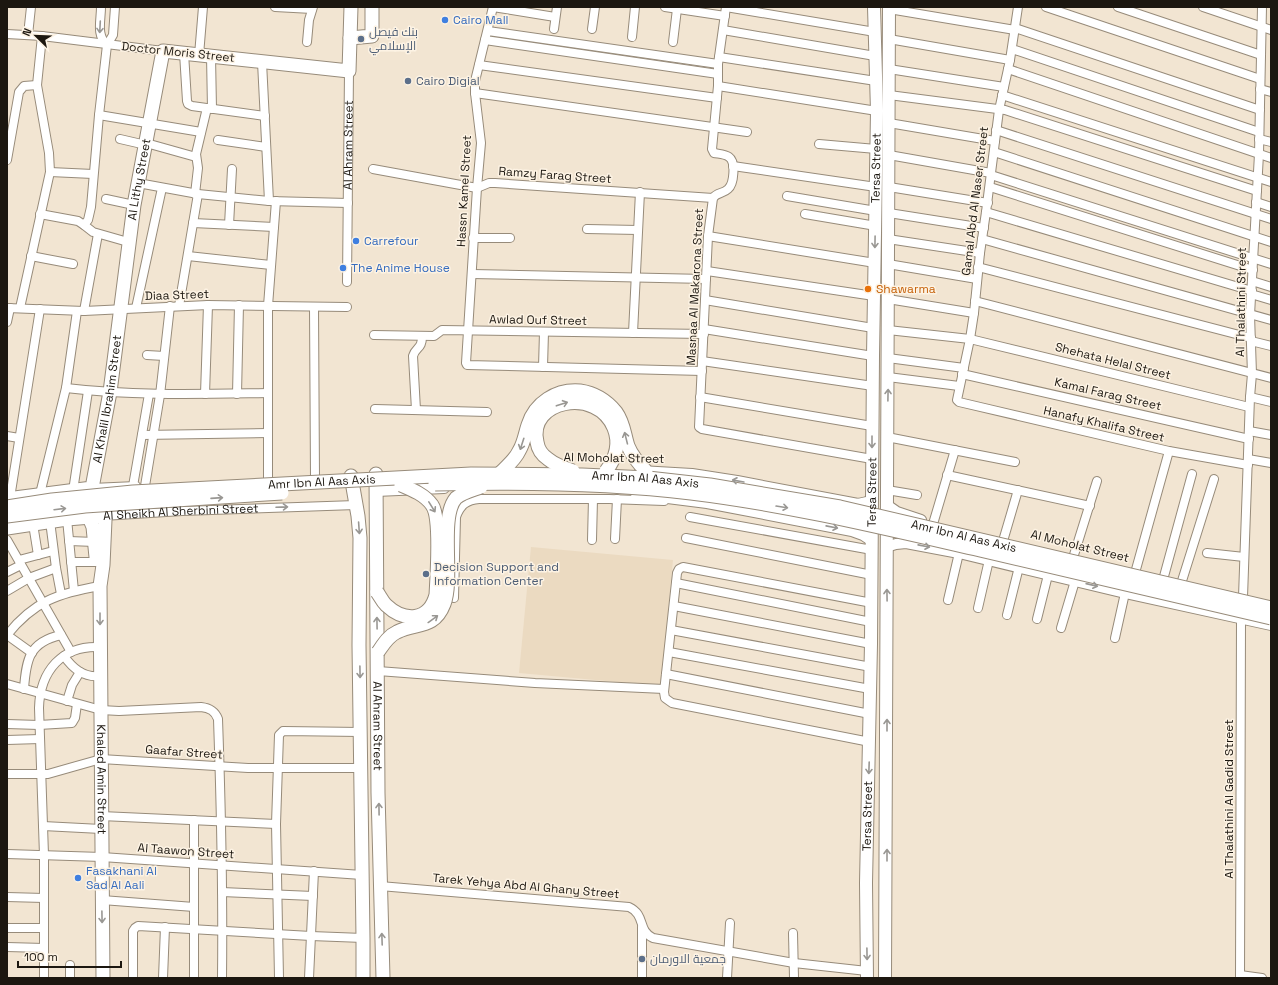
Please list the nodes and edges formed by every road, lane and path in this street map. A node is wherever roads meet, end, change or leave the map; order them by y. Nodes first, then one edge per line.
1 (31, 7) edge
2 (101, 7) edge
3 (115, 7) edge
4 (203, 7) edge
5 (275, 7) edge
6 (351, 7) edge
7 (372, 7) edge
8 (493, 7) edge
9 (557, 7) edge
10 (595, 7) edge
11 (635, 7) edge
12 (665, 7) edge
13 (726, 7) edge
14 (874, 7) edge
15 (1018, 7) edge
16 (1046, 7) edge
17 (1118, 7) edge
18 (1203, 7) edge
19 (1262, 7) edge
20 (313, 8) edge
21 (889, 8) edge
22 (677, 9) junction
23 (725, 16) junction
24 (555, 17) junction
25 (1261, 26) junction
26 (554, 28) dead end
27 (592, 29) dead end
28 (1015, 29) junction
29 (723, 30) junction
30 (1271, 30) edge
31 (488, 31) junction
32 (875, 32) junction
33 (7, 34) edge
34 (28, 35) junction
35 (42, 36) junction
36 (632, 37) dead end
37 (350, 38) junction
38 (889, 39) junction
39 (485, 40) junction
40 (307, 42) dead end
41 (673, 42) dead end
42 (107, 45) junction
43 (1012, 49) junction
44 (163, 51) junction
45 (184, 53) junction
46 (205, 55) junction
47 (1261, 55) junction
48 (875, 56) junction
49 (1010, 60) junction
50 (719, 61) junction
51 (262, 62) junction
52 (479, 65) junction
53 (889, 69) junction
54 (1008, 69) junction
55 (349, 71) junction
56 (718, 74) junction
57 (1260, 79) junction
58 (876, 81) junction
59 (37, 85) junction
60 (718, 86) junction
61 (1004, 86) junction
62 (1260, 89) junction
63 (1271, 92) edge
64 (475, 93) junction
65 (889, 95) junction
66 (1002, 95) junction
67 (717, 98) junction
68 (209, 109) junction
69 (999, 110) junction
70 (1260, 110) junction
71 (876, 111) junction
72 (99, 115) junction
73 (265, 116) junction
74 (150, 123) junction
75 (889, 123) junction
76 (714, 127) junction
77 (996, 130) junction
78 (201, 132) junction
79 (747, 132) dead end
80 (1259, 135) junction
81 (120, 139) dead end
82 (218, 140) dead end
83 (995, 141) junction
84 (1271, 142) edge
85 (146, 144) junction
86 (819, 144) dead end
87 (266, 147) junction
88 (876, 149) junction
89 (994, 152) junction
90 (1259, 154) junction
91 (196, 156) junction
92 (889, 156) junction
93 (1271, 158) edge
94 (7, 160) edge
95 (733, 166) junction
96 (232, 169) dead end
97 (373, 169) dead end
98 (50, 172) junction
99 (93, 174) junction
100 (991, 174) junction
101 (1258, 178) junction
102 (1271, 182) edge
103 (138, 183) junction
104 (990, 186) junction
105 (876, 187) junction
106 (889, 187) junction
107 (162, 188) junction
108 (477, 188) junction
109 (1257, 191) junction
110 (640, 192) junction
111 (197, 194) junction
112 (787, 196) dead end
113 (231, 197) junction
114 (712, 198) junction
115 (106, 199) dead end
116 (272, 201) junction
117 (1256, 202) junction
118 (348, 203) junction
119 (988, 203) junction
120 (134, 205) junction
121 (1271, 207) edge
122 (876, 211) junction
123 (986, 212) junction
124 (888, 213) junction
125 (40, 214) junction
126 (805, 214) dead end
127 (1256, 214) junction
128 (1271, 219) edge
129 (193, 223) junction
130 (84, 225) junction
131 (229, 225) junction
132 (876, 226) junction
133 (274, 227) junction
134 (984, 228) junction
135 (587, 229) dead end
136 (638, 230) junction
137 (98, 234) junction
138 (708, 236) junction
139 (1255, 236) junction
140 (473, 238) junction
141 (510, 238) dead end
142 (888, 239) junction
143 (982, 239) junction
144 (128, 242) junction
145 (1271, 242) edge
146 (980, 253) junction
147 (31, 256) junction
148 (188, 256) junction
149 (1253, 258) junction
150 (875, 263) junction
151 (74, 264) dead end
152 (888, 264) junction
153 (1271, 264) edge
154 (271, 265) junction
155 (978, 267) junction
156 (1253, 270) junction
157 (472, 274) junction
158 (707, 275) junction
159 (636, 278) junction
160 (978, 279) junction
161 (1252, 281) junction
162 (347, 282) dead end
163 (1271, 287) edge
164 (1252, 292) junction
165 (874, 296) junction
166 (888, 299) junction
167 (705, 300) junction
168 (1271, 300) edge
169 (975, 301) junction
170 (208, 305) junction
171 (239, 305) junction
172 (170, 306) junction
173 (179, 306) junction
174 (268, 306) junction
175 (314, 307) junction
176 (8, 308) edge
177 (20, 308) junction
178 (136, 308) junction
179 (348, 308) dead end
180 (40, 309) junction
181 (120, 310) junction
182 (80, 311) junction
183 (974, 312) junction
184 (1250, 314) junction
185 (1271, 320) edge
186 (7, 322) edge
187 (873, 328) junction
188 (888, 330) junction
189 (468, 331) junction
190 (704, 331) junction
191 (544, 332) junction
192 (633, 333) junction
193 (374, 335) dead end
194 (422, 336) junction
195 (970, 338) junction
196 (1251, 340) junction
197 (1271, 346) edge
198 (146, 355) dead end
199 (164, 356) junction
200 (873, 356) junction
201 (888, 358) junction
202 (702, 361) junction
203 (543, 367) junction
204 (702, 371) junction
205 (963, 371) junction
206 (1252, 374) junction
207 (888, 376) junction
208 (1271, 378) edge
209 (873, 386) junction
210 (959, 386) junction
211 (66, 388) junction
212 (88, 391) junction
213 (110, 392) junction
214 (149, 394) junction
215 (160, 394) junction
216 (205, 394) junction
217 (237, 394) junction
218 (268, 394) junction
219 (700, 397) junction
220 (1250, 397) junction
221 (956, 399) joint
222 (1271, 402) edge
223 (1249, 408) junction
224 (375, 409) dead end
225 (416, 410) junction
226 (487, 412) dead end
227 (872, 426) junction
228 (268, 433) junction
229 (142, 435) junction
230 (153, 435) junction
231 (1249, 435) junction
232 (7, 436) edge
233 (1271, 436) edge
234 (887, 437) junction
235 (19, 438) junction
236 (955, 450) junction
237 (1169, 451) junction
238 (872, 459) junction
239 (1015, 462) dead end
240 (1248, 462) junction
241 (1271, 463) edge
242 (606, 471) junction
243 (646, 471) junction
244 (376, 474) junction
245 (1192, 474) dead end
246 (582, 475) junction
247 (947, 475) junction
248 (351, 476) junction
249 (496, 478) junction
250 (315, 479) junction
251 (1214, 480) dead end
252 (268, 481) junction
253 (1097, 481) dead end
254 (133, 486) junction
255 (145, 486) junction
256 (401, 486) junction
257 (92, 488) junction
258 (887, 490) junction
259 (1018, 490) junction
260 (73, 491) junction
261 (376, 491) junction
262 (40, 494) junction
263 (917, 495) dead end
264 (593, 499) junction
265 (617, 499) junction
266 (872, 499) junction
267 (688, 500) junction
268 (8, 501) edge
269 (855, 503) junction
270 (356, 505) junction
271 (887, 505) junction
272 (1090, 506) junction
273 (7, 516) edge
274 (103, 516) junction
275 (89, 517) junction
276 (690, 517) dead end
277 (910, 517) junction
278 (67, 519) junction
279 (50, 522) junction
280 (33, 524) junction
281 (933, 524) junction
282 (7, 528) edge
283 (852, 531) junction
284 (686, 538) dead end
285 (614, 539) dead end
286 (7, 540) edge
287 (592, 540) dead end
288 (69, 541) junction
289 (1003, 541) junction
290 (95, 542) junction
291 (906, 543) junction
292 (872, 546) junction
293 (886, 547) junction
294 (53, 551) junction
295 (959, 553) junction
296 (1207, 553) dead end
297 (38, 555) junction
298 (1244, 557) junction
299 (1073, 558) junction
300 (989, 560) junction
301 (20, 562) junction
302 (71, 562) junction
303 (96, 562) junction
304 (1019, 567) junction
305 (56, 568) junction
306 (7, 572) edge
307 (1135, 573) junction
308 (872, 575) junction
309 (1048, 575) junction
310 (29, 578) junction
311 (1163, 580) junction
312 (1075, 581) junction
313 (100, 583) junction
314 (676, 583) junction
315 (1180, 584) junction
316 (7, 591) edge
317 (74, 591) junction
318 (377, 592) junction
319 (1125, 593) junction
320 (61, 594) junction
321 (454, 598) dead end
322 (1243, 598) junction
323 (948, 600) dead end
324 (43, 603) junction
325 (872, 603) junction
326 (1271, 603) edge
327 (674, 606) junction
328 (978, 608) dead end
329 (1271, 608) edge
330 (1007, 616) dead end
331 (1271, 618) edge
332 (1037, 619) dead end
333 (1241, 619) junction
334 (871, 622) junction
335 (1271, 625) edge
336 (1061, 628) dead end
337 (671, 630) junction
338 (61, 634) junction
339 (7, 635) edge
340 (1115, 638) dead end
341 (871, 644) junction
342 (100, 647) junction
343 (71, 652) junction
344 (378, 652) junction
345 (668, 652) junction
346 (32, 653) junction
347 (64, 656) junction
348 (871, 667) junction
349 (378, 671) junction
350 (80, 672) junction
351 (666, 674) junction
352 (100, 676) junction
353 (7, 684) edge
354 (24, 689) junction
355 (664, 689) junction
356 (870, 689) junction
357 (40, 694) junction
358 (67, 701) junction
359 (77, 704) junction
360 (101, 710) junction
361 (870, 714) junction
362 (7, 724) edge
363 (39, 725) junction
364 (361, 732) junction
365 (40, 739) junction
366 (7, 740) edge
367 (870, 742) junction
368 (101, 759) junction
369 (220, 766) junction
370 (278, 768) junction
371 (361, 768) junction
372 (7, 774) edge
373 (42, 774) junction
374 (194, 820) junction
375 (221, 821) junction
376 (101, 822) junction
377 (276, 824) junction
378 (43, 826) junction
379 (7, 854) edge
380 (44, 855) junction
381 (102, 857) junction
382 (194, 863) junction
383 (221, 865) junction
384 (277, 869) junction
385 (314, 871) junction
386 (886, 873) junction
387 (362, 875) junction
388 (866, 883) junction
389 (380, 886) junction
390 (222, 892) junction
391 (277, 894) junction
392 (313, 896) junction
393 (7, 897) edge
394 (44, 898) junction
395 (102, 900) junction
396 (194, 907) junction
397 (886, 914) junction
398 (730, 924) dead end
399 (642, 926) junction
400 (165, 927) junction
401 (7, 928) edge
402 (44, 928) junction
403 (194, 929) junction
404 (222, 930) junction
405 (866, 930) junction
406 (793, 933) dead end
407 (278, 934) junction
408 (311, 936) junction
409 (363, 938) junction
410 (7, 947) edge
411 (44, 948) junction
412 (729, 951) junction
413 (794, 963) junction
414 (70, 965) dead end
415 (867, 975) edge
416 (1240, 976) edge
417 (364, 977) edge
418 (382, 977) edge
419 (44, 978) edge
420 (70, 978) edge
421 (103, 978) edge
422 (133, 978) edge
423 (163, 978) edge
424 (194, 978) edge
425 (222, 978) edge
426 (279, 978) edge
427 (309, 978) edge
428 (642, 978) edge
429 (727, 978) edge
430 (794, 978) edge
431 (885, 978) edge
432 (1262, 978) edge

1 - 34 street
2 -> 42 street
3 - 42 street
4 - 46 street
5 - 20 street
6 - 37 main road, Al Ahram Street
7 - 37 main road
8 - 24 street
8 - 31 street, Hassn Kamel Street
9 - 24 street
10 - 27 street
11 - 36 street
12 - 22 street
13 - 23 street
13 - 32 street
14 - 32 main road, Tersa Street
15 - 28 street, Gamal Abd Al Naser Street
16 - 57 street
17 - 47 street
18 - 25 street
19 - 25 street, Al Thalathini Street
20 - 40 street
21 - 28 street
21 - 38 main road, Tersa Street
22 - 23 street
22 - 41 street
23 - 29 street
24 - 26 street
25 - 30 street
25 - 47 street, Al Thalathini Street
28 - 43 street, Gamal Abd Al Naser Street
28 - 70 street
29 - 48 street
29 - 50 street
31 - 39 street, Hassn Kamel Street
31 - 50 street
32 - 48 main road, Tersa Street
33 - 34 street, Doctor Moris Street
34 - 35 street, Doctor Moris Street
35 - 42 street, Doctor Moris Street
35 - 59 street
37 - 55 main road, Al Ahram Street
38 - 49 street
38 - 53 main road, Tersa Street
39 - 52 street, Hassn Kamel Street
39 - 56 street
42 - 44 street, Doctor Moris Street
42 - 72 street
43 - 49 street, Gamal Abd Al Naser Street
43 - 80 street
44 - 45 main road, Doctor Moris Street
44 - 74 main road, Al Lithy Street
45 - 46 main road, Doctor Moris Street
45 - 68 street
46 - 51 main road, Doctor Moris Street
46 - 68 street
47 - 57 street, Al Thalathini Street
48 - 58 main road, Tersa Street
49 - 54 street, Gamal Abd Al Naser Street
50 - 56 street
50 - 58 street
51 - 55 main road, Doctor Moris Street
51 - 73 street
52 - 64 street, Hassn Kamel Street
52 - 67 street
53 - 61 street
53 - 65 main road, Tersa Street
54 - 61 street, Gamal Abd Al Naser Street
54 - 90 street
55 - 118 street, Al Ahram Street
56 - 60 street
57 - 62 street, Al Thalathini Street
58 - 71 main road, Tersa Street
59 - 94 street
59 - 98 street
60 - 67 street
60 - 71 street
61 - 66 street, Gamal Abd Al Naser Street
62 - 63 street
62 - 70 street, Al Thalathini Street
64 - 76 street
64 - 108 street, Hassn Kamel Street
65 - 69 street
65 - 75 main road, Tersa Street
66 - 69 street, Gamal Abd Al Naser Street
66 - 101 street
67 - 76 street
68 - 73 street
68 - 78 street
69 - 77 street, Gamal Abd Al Naser Street
69 - 109 street
70 - 80 street, Al Thalathini Street
71 - 88 main road, Tersa Street
72 - 74 street
72 - 99 street
73 - 87 street
74 - 78 street
74 - 85 main road, Al Lithy Street
75 - 83 street
75 - 92 main road, Tersa Street
76 - 79 street
76 - 95 street
77 - 83 street, Gamal Abd Al Naser Street
77 - 127 street
78 - 91 street
80 - 84 street
80 - 90 street, Al Thalathini Street
81 - 85 street
82 - 87 street
83 - 89 street, Gamal Abd Al Naser Street
85 - 91 street
85 - 103 main road, Al Lithy Street
86 - 88 street
87 - 116 street
88 - 105 main road, Tersa Street
89 - 100 street, Gamal Abd Al Naser Street
89 - 139 street
90 - 93 street
90 - 101 street, Al Thalathini Street
91 - 111 street
92 - 100 street
92 - 106 main road, Tersa Street
95 - 105 street
95 - 114 street, Masnaa Al Makarona Street
96 - 113 street
97 - 108 street, Ramzy Farag Street
98 - 99 street
98 - 125 street
99 - 130 street
100 - 104 street, Gamal Abd Al Naser Street
100 - 149 street
101 - 102 street
101 - 109 street, Al Thalathini Street
103 - 107 street
103 - 120 main road, Al Lithy Street
104 - 119 street, Gamal Abd Al Naser Street
104 - 156 street
105 - 122 main road, Tersa Street
106 - 119 street
106 - 124 main road, Tersa Street
107 - 111 street
107 - 178 street
108 - 110 street, Ramzy Farag Street
108 - 140 street, Hassn Kamel Street
109 - 117 street, Al Thalathini Street
110 - 114 street, Ramzy Farag Street
110 - 136 street
111 - 113 street
111 - 129 street
112 - 122 street
113 - 116 street
113 - 131 street
114 - 138 street, Masnaa Al Makarona Street
115 - 120 street
116 - 118 street
116 - 133 street
117 - 121 street
117 - 127 street, Al Thalathini Street
118 - 162 street, Al Ahram Street
119 - 123 street, Gamal Abd Al Naser Street
120 - 144 main road, Al Lithy Street
122 - 132 main road, Tersa Street
123 - 134 street, Gamal Abd Al Naser Street
123 - 164 street
124 - 134 street
124 - 142 main road, Tersa Street
125 - 130 street
125 - 147 street
126 - 132 street
127 - 128 street
127 - 139 street, Al Thalathini Street
129 - 131 street
129 - 148 street
130 - 137 street
131 - 133 street
132 -> 150 main road, Tersa Street
133 - 154 street
134 - 143 street, Gamal Abd Al Naser Street
135 - 136 street
136 - 159 street
137 - 144 street
137 - 182 street
138 - 150 street
138 - 158 street, Masnaa Al Makarona Street
139 - 145 street
139 - 149 street, Al Thalathini Street
140 - 141 street
140 - 157 street, Hassn Kamel Street
142 - 146 street
142 - 152 main road, Tersa Street
143 - 146 street, Gamal Abd Al Naser Street
143 - 184 street
144 - 181 main road, Al Lithy Street
146 - 155 street, Gamal Abd Al Naser Street
147 - 151 street
147 - 177 street
148 - 154 street
148 - 173 street
149 - 153 street
149 - 156 street, Al Thalathini Street
150 - 165 main road, Tersa Street
152 - 160 street
152 - 166 main road, Tersa Street
154 - 174 street
155 - 160 street, Gamal Abd Al Naser Street
155 - 196 street
156 - 161 street, Al Thalathini Street
157 - 159 street
157 - 189 street, Hassn Kamel Street
158 - 159 street
158 - 165 street
158 - 167 street, Masnaa Al Makarona Street
159 - 192 street
160 - 169 street, Gamal Abd Al Naser Street
161 - 163 street
161 - 164 street, Al Thalathini Street
164 - 168 street
164 - 184 street, Al Thalathini Street
165 - 187 main road, Tersa Street
166 - 183 street
166 - 188 main road, Tersa Street
167 - 187 street
167 - 190 street, Masnaa Al Makarona Street
169 - 183 street, Gamal Abd Al Naser Street
169 - 206 street
170 - 171 street, Diaa Street
170 - 173 street, Diaa Street
170 - 216 street
171 - 174 street, Diaa Street
171 - 217 street
172 - 173 street, Diaa Street
172 - 178 street, Diaa Street
172 - 199 street
174 - 175 street, Diaa Street
174 - 218 street
175 - 179 street, Diaa Street
175 - 250 street
176 - 177 street, Diaa Street
176 - 186 street
177 - 180 street, Diaa Street
178 - 181 street, Diaa Street
180 - 182 street, Diaa Street
180 - 235 street
181 - 182 street, Diaa Street
181 - 213 main road, Al Khalil Ibrahim Street
182 - 211 street
183 - 195 street, Gamal Abd Al Naser Street
184 - 185 street
184 - 196 street, Al Thalathini Street
187 - 200 main road, Tersa Street
188 - 195 street, Shehata Helal Street
188 - 201 main road, Tersa Street
189 - 191 street, Awlad Ouf Street
189 - 194 street, Awlad Ouf Street
189 - 203 street, Hassn Kamel Street
190 - 192 street, Awlad Ouf Street
190 - 200 street, Awlad Ouf Street
190 - 202 street, Masnaa Al Makarona Street
191 - 192 street, Awlad Ouf Street
191 - 203 street
193 - 194 street, Awlad Ouf Street
194 - 225 street
195 - 205 street, Gamal Abd Al Naser Street
195 - 223 street, Shehata Helal Street
196 - 197 street
196 - 206 street, Al Thalathini Street
198 - 199 street
199 - 215 street
200 - 209 main road, Tersa Street
201 - 205 street, Kamal Farag Street
201 - 207 main road, Tersa Street
202 - 204 street, Masnaa Al Makarona Street
202 - 209 street
203 - 204 street
204 - 219 street, Masnaa Al Makarona Street
205 - 210 street, Gamal Abd Al Naser Street
205 - 231 street, Kamal Farag Street
206 - 208 street
206 - 220 street, Al Thalathini Street
207 - 210 street
234 -> 207 main road, Tersa Street
209 - 227 main road, Tersa Street
210 - 221 street, Gamal Abd Al Naser Street
211 - 212 street
211 - 262 street
212 - 213 street
212 - 260 street
213 - 214 street
213 - 257 main road, Al Khalil Ibrahim Street
214 - 215 street
214 - 229 street
215 - 216 street
215 - 230 street
216 - 217 street
217 - 218 street
218 - 228 street
219 - 227 street
219 - 238 street, Masnaa Al Makarona Street
220 - 222 street
220 - 223 street, Al Thalathini Street
221 - 237 street, Hanafy Khalifa Street
223 - 231 street, Al Thalathini Street
224 - 225 street
225 - 226 street
227 -> 238 main road, Tersa Street
228 - 230 street
228 - 252 street
229 - 230 street
229 - 254 street
230 - 255 street
231 - 233 street, Kamal Farag Street
231 - 240 street, Al Thalathini Street
232 - 235 street
234 - 236 street
234 - 258 main road, Tersa Street
235 - 268 street
236 - 239 street
236 - 247 street
237 - 240 street, Hanafy Khalifa Street
237 - 307 street
238 - 266 main road, Tersa Street
240 - 241 street, Hanafy Khalifa Street
240 - 298 street, Al Thalathini Street
242 - 243 street, Al Moholat Street
242 - 244 street, Al Moholat Street
246 -> 242 main road, bridge
243 -> 249 main road, bridge
269 -> 243 street, Al Moholat Street
244 - 248 street, Al Moholat Street
244 - 261 main road, Al Ahram Street
245 - 311 street
246 - 249 main road, Amr Ibn Al Aas Axis, bridge
246 - 329 main road, Amr Ibn Al Aas Axis, bridge
247 - 259 street
247 - 281 street
248 - 250 street
248 - 270 main road, Al Ahram Street
249 - 256 main road, Amr Ibn Al Aas Axis, bridge
249 - 268 main road, Amr Ibn Al Aas Axis, bridge
249 -> 331 main road, Amr Ibn Al Aas Axis, bridge
344 -> 249 main road, bridge
250 - 252 street
251 - 315 street
252 - 255 street
253 - 272 street
254 - 255 street
254 - 257 street
273 -> 256 main road, Amr Ibn Al Aas Axis, bridge
256 -> 318 main road, bridge
257 - 260 main road
258 - 263 street
258 - 271 main road, Tersa Street
259 - 272 street
259 - 289 street
260 - 262 main road
261 - 267 street
261 - 318 main road, Al Ahram Street
262 - 268 main road
264 - 265 street
264 - 287 street
264 - 321 street
265 - 267 street
265 - 285 street
266 - 269 street, Al Moholat Street
266 - 292 main road, Tersa Street
267 -> 283 street
269 - 283 street
274 -> 270 street, Al Sheikh Al Sherbini Street
270 -> 364 main road, Al Ahram Street
271 - 277 street, Al Moholat Street
271 - 293 main road, Tersa Street
272 - 299 street
274 - 275 main road, Al Sheikh Al Sherbini Street
274 - 313 main road, Khaled Amin Street
275 - 278 main road, Al Sheikh Al Sherbini Street
275 - 290 main road, Khaled Amin Street
276 - 292 street
277 - 281 street, Al Moholat Street
277 - 291 street
278 - 279 main road, Al Sheikh Al Sherbini Street
278 - 288 street
279 - 280 main road, Al Sheikh Al Sherbini Street
279 - 294 street
280 - 282 main road, Al Sheikh Al Sherbini Street
280 - 297 street
281 - 289 street, Al Moholat Street
283 - 292 street
284 - 308 street
286 - 301 street
288 - 290 street
288 - 302 street
289 - 299 street, Al Moholat Street
290 - 303 main road, Khaled Amin Street
291 - 293 street
291 -> 295 street
292 - 308 main road, Tersa Street
386 -> 293 main road, Tersa Street
294 - 297 street
294 - 305 street
295 - 300 street
295 - 323 street
296 - 298 street
297 - 301 street
298 - 322 street, Al Thalathini Street
299 - 307 street, Al Moholat Street
300 - 304 street
300 - 328 street
301 - 306 street
301 - 310 street
302 - 303 street
302 - 317 street
303 - 313 main road, Khaled Amin Street
304 - 309 street
304 - 330 street
305 - 310 street
305 - 320 street
307 - 311 street, Al Moholat Street
308 - 325 main road, Tersa Street
309 - 312 street
309 - 332 street
310 - 316 street
310 - 324 street
311 - 315 street, Al Moholat Street
312 -> 319 street
312 - 336 street
313 - 317 street
313 -> 342 main road, Khaled Amin Street
314 - 325 street
314 - 327 street
314 - 334 street
315 - 322 street, Al Moholat Street
317 - 320 street
344 -> 318 main road, Al Ahram Street
319 - 333 street
319 - 340 street
320 - 324 street
322 - 326 street, Al Moholat Street
324 - 338 street
324 - 339 street
325 - 334 main road, Tersa Street
327 - 337 street
327 - 341 street
333 - 335 street
333 - 416 street, Al Thalathini Al Gadid Street
334 - 341 main road, Tersa Street
337 - 345 street
337 - 348 street
338 - 343 street
338 - 346 street
339 - 346 street
341 - 348 main road, Tersa Street
342 - 343 street
342 - 352 main road, Khaled Amin Street
343 - 347 street
344 - 349 main road, Al Ahram Street
345 - 351 street
345 - 356 street
346 - 354 street
347 - 350 street
347 - 357 street
348 - 356 main road, Tersa Street
349 - 355 street
389 -> 349 main road, Al Ahram Street
350 - 352 street
350 - 358 street
351 - 355 street
351 - 361 street
352 - 360 main road, Khaled Amin Street
353 - 354 street
354 - 357 street
355 - 367 street
356 - 361 main road, Tersa Street
357 - 358 street
357 - 363 street
358 - 359 street
359 - 360 street
359 - 363 street
360 - 368 main road, Khaled Amin Street
360 - 369 street
361 - 367 main road, Tersa Street
362 - 363 street
363 - 365 street
364 - 370 street
364 - 371 main road, Al Ahram Street
365 - 366 street
365 - 373 street
367 -> 388 main road, Tersa Street
368 - 369 street, Gaafar Street
368 - 373 street, Gaafar Street
368 - 376 main road, Khaled Amin Street
369 - 370 street, Gaafar Street
369 - 375 street
370 - 371 street, Gaafar Street
370 - 377 street
371 - 387 main road, Al Ahram Street
372 - 373 street, Gaafar Street
373 - 378 street
374 - 375 street
374 - 376 street
374 - 382 street
375 - 377 street
375 - 383 street
376 - 378 street
376 - 381 main road, Khaled Amin Street
377 - 384 street
378 - 380 street
379 - 380 street, Al Taawon Street
380 - 381 street, Al Taawon Street
380 - 394 street
381 - 382 street, Al Taawon Street
381 - 395 main road, Khaled Amin Street
382 - 383 street, Al Taawon Street
382 - 396 street
383 - 384 street, Al Taawon Street
383 - 390 street
384 - 385 street, Al Taawon Street
384 - 391 street
385 - 387 street, Al Taawon Street
385 - 392 street
386 - 388 main road
386 - 397 main road, Tersa Street
387 - 409 main road, Al Ahram Street
388 - 405 main road, Tersa Street
389 - 399 street, Tarek Yehya Abd Al Ghany Street
418 -> 389 main road, Al Ahram Street
390 - 391 street
390 - 404 street
391 - 392 street
391 - 407 street
392 - 408 street
393 - 394 street
394 - 402 street
395 - 396 street
395 -> 421 main road, Khaled Amin Street
396 - 403 street
397 - 405 main road
397 - 431 main road, Tersa Street
398 - 412 street
399 - 412 street, Tarek Yehya Abd Al Ghany Street
399 - 428 street
400 - 403 street
400 - 422 street
400 - 423 street
401 - 402 street
402 - 411 street
403 - 404 street
403 - 424 street
404 - 407 street
404 - 425 street
405 -> 415 main road, Tersa Street
406 - 413 street
407 - 408 street
407 - 426 street
408 - 409 street
408 - 427 street
409 - 417 main road, Al Ahram Street
410 - 411 street
411 - 419 street
412 - 413 street, Tarek Yehya Abd Al Ghany Street
412 - 429 street
413 - 415 street, Tarek Yehya Abd Al Ghany Street
413 - 430 street
414 - 420 street
416 - 432 street

